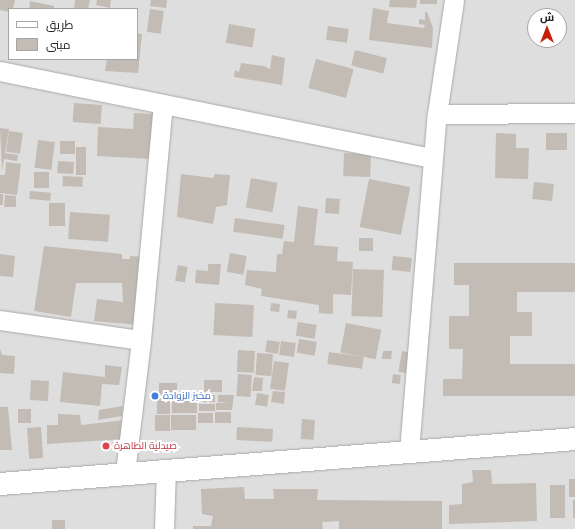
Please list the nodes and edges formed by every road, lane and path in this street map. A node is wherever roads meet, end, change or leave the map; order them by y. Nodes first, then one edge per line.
1 (454, 0) edge
2 (0, 71) edge
3 (163, 104) junction
4 (575, 113) edge
5 (437, 114) junction
6 (432, 158) junction
7 (0, 320) edge
8 (141, 340) junction
9 (575, 439) edge
10 (409, 451) junction
11 (166, 469) junction
12 (125, 473) junction
13 (0, 484) edge
14 (164, 529) edge

1 - 5 street
2 - 3 street
3 - 6 street
3 - 8 street
4 - 5 street
5 - 6 street
6 - 10 street
7 - 8 street
8 - 12 street
9 - 10 street
10 - 11 street
11 - 12 street
11 - 14 street
12 - 13 street

